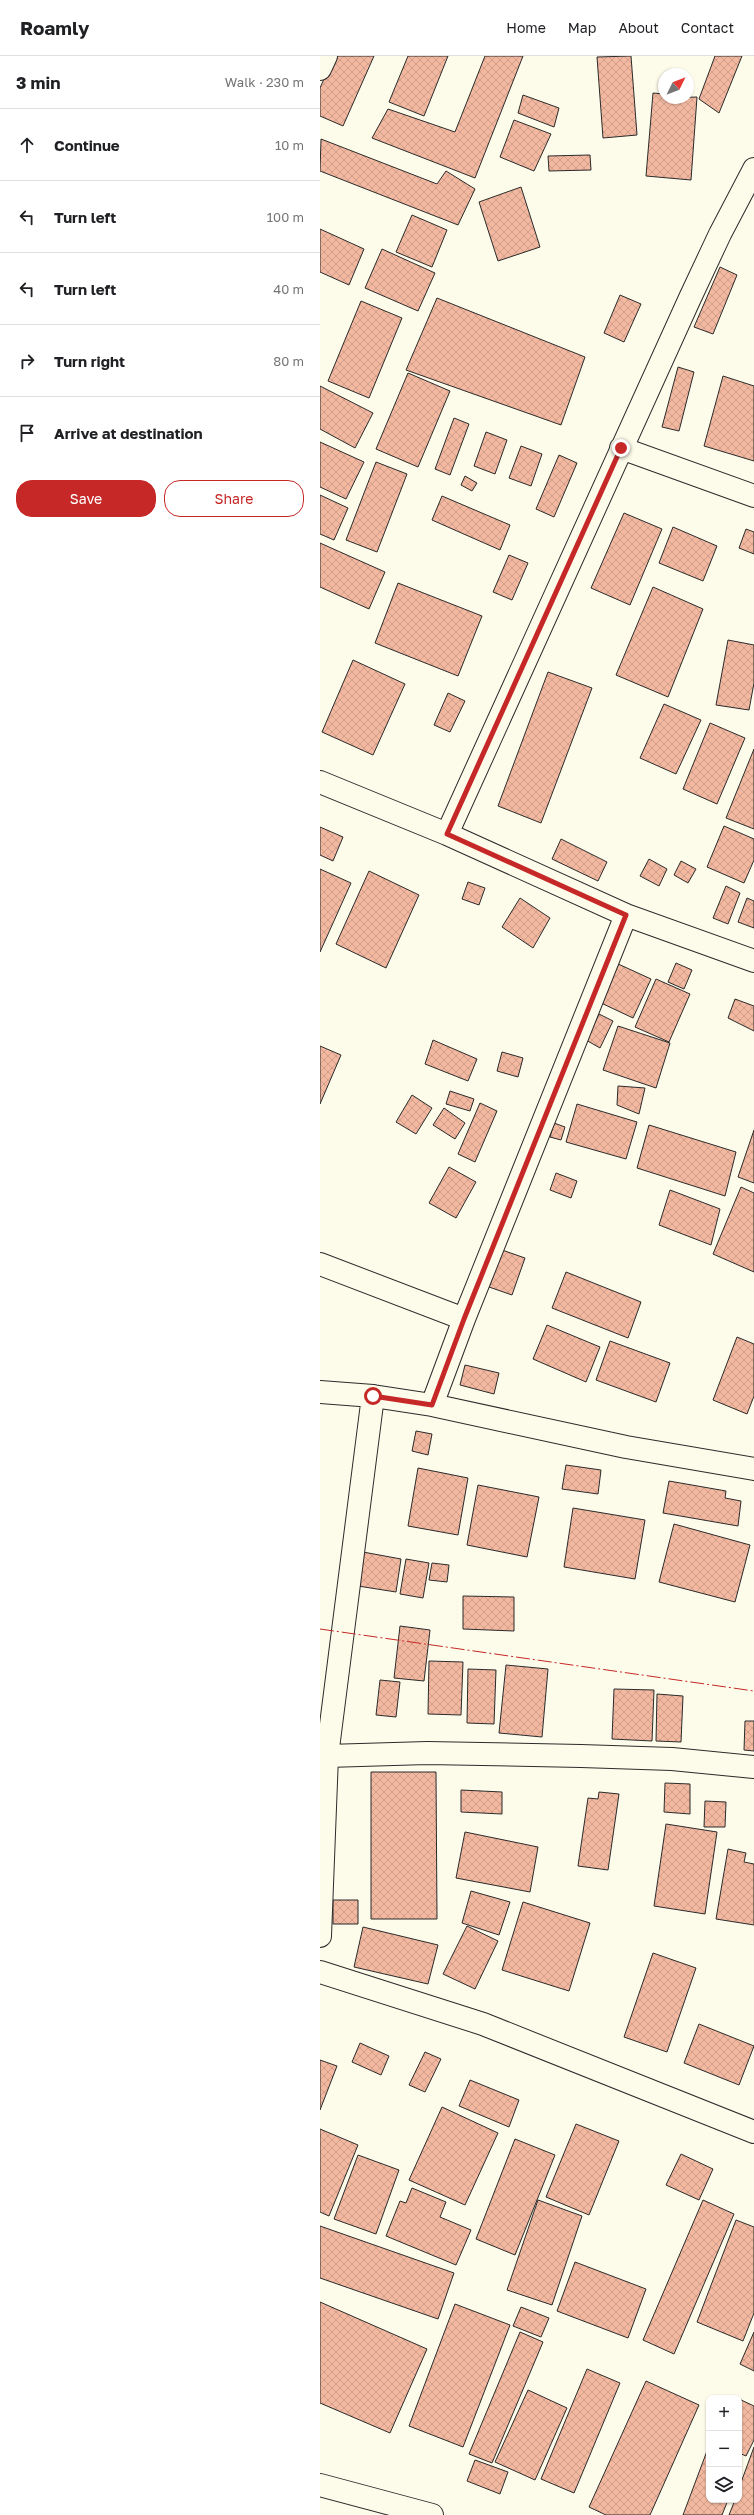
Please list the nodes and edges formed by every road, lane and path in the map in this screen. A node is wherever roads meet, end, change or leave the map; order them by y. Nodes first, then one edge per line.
1 (326, 56) edge
2 (320, 69) edge
3 (754, 169) edge
4 (621, 448) junction
5 (754, 496) edge
6 (320, 782) edge
7 (447, 834) junction
8 (626, 915) junction
9 (754, 961) edge
10 (320, 1264) edge
11 (464, 1319) junction
12 (320, 1392) edge
13 (373, 1396) junction
14 (432, 1405) junction
15 (754, 1469) edge
16 (327, 1756) junction
17 (754, 1767) edge
18 (320, 1936) edge
19 (320, 1972) edge
20 (754, 2132) edge
21 (320, 2485) edge
22 (432, 2515) edge

1 - 2 street
3 - 4 street
4 - 5 street
4 - 7 street
6 - 7 street
7 - 8 street
8 - 9 street
8 - 11 street
10 - 11 street
11 - 14 street
12 - 13 street
13 - 14 street
13 - 16 street
14 - 15 street
16 - 17 street
16 - 18 street
19 - 20 street
21 - 22 street

